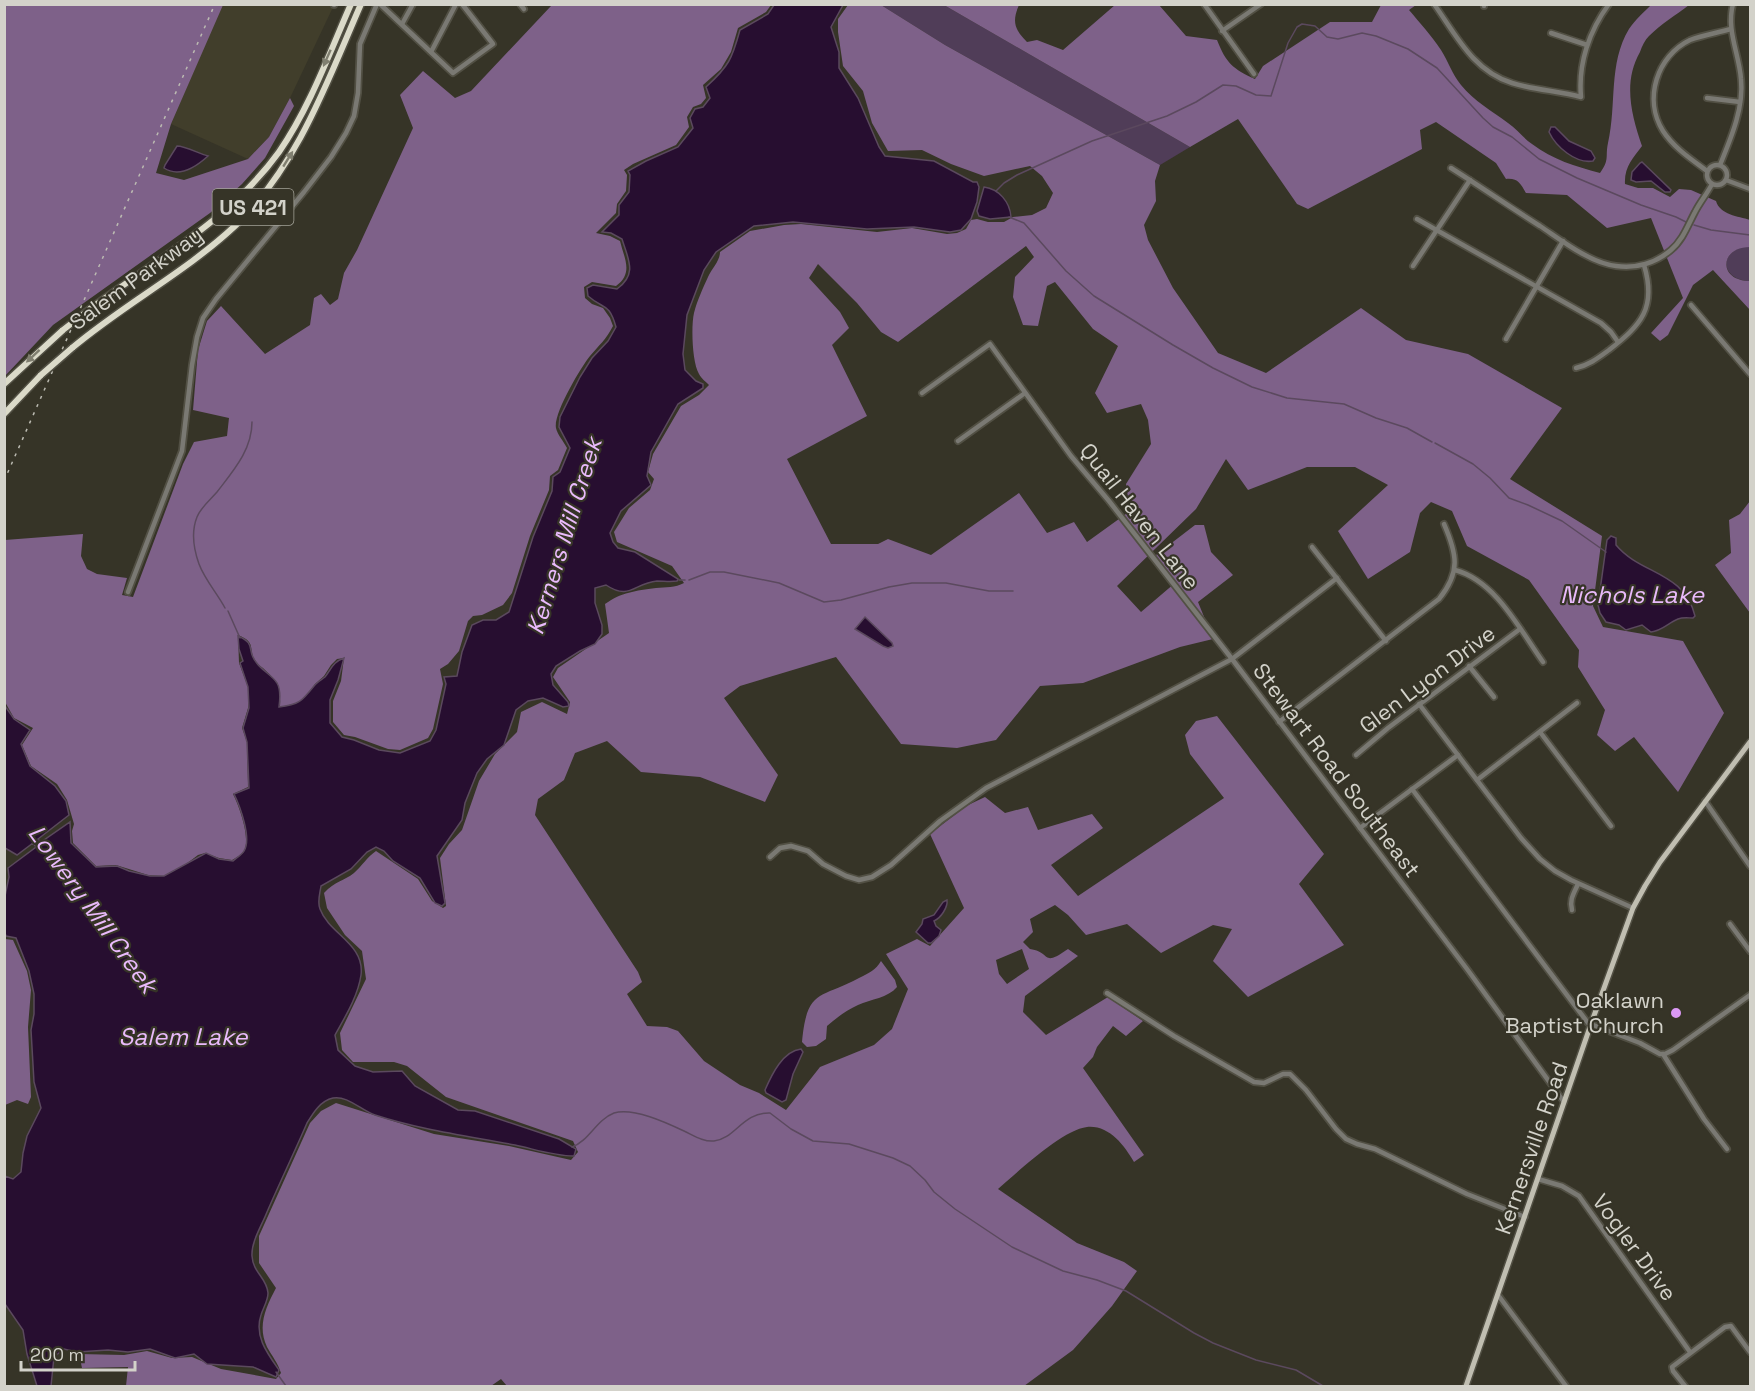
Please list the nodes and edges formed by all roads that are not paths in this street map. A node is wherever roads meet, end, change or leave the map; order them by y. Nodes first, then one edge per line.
1 (351, 4) edge
2 (361, 4) edge
3 (378, 4) edge
4 (413, 4) edge
5 (456, 4) edge
6 (462, 4) edge
7 (1204, 4) edge
8 (1261, 4) edge
9 (1434, 4) edge
10 (1733, 4) edge
11 (1608, 5) edge
12 (402, 24) junction
13 (1731, 29) junction
14 (1222, 31) junction
15 (1551, 33) dead end
16 (1587, 45) junction
17 (431, 52) junction
18 (1254, 74) dead end
19 (1707, 98) dead end
20 (1740, 102) junction
21 (1720, 165) junction
22 (1451, 168) dead end
23 (1707, 171) junction
24 (1470, 180) junction
25 (1726, 180) junction
26 (1712, 184) junction
27 (1750, 189) edge
28 (1416, 219) dead end
29 (1436, 230) junction
30 (1563, 242) junction
31 (1644, 265) junction
32 (1413, 266) dead end
33 (1537, 286) junction
34 (1691, 305) dead end
35 (1506, 339) dead end
36 (1618, 342) junction
37 (1576, 368) dead end
38 (1750, 374) edge
39 (4, 384) edge
40 (922, 393) dead end
41 (1025, 393) junction
42 (4, 414) edge
43 (958, 441) dead end
44 (1444, 524) dead end
45 (1312, 547) dead end
46 (1455, 570) junction
47 (1337, 578) junction
48 (128, 592) dead end
49 (1520, 629) junction
50 (1386, 641) junction
51 (1232, 659) junction
52 (1543, 662) dead end
53 (1469, 666) junction
54 (1494, 697) dead end
55 (1577, 703) dead end
56 (1419, 704) junction
57 (1280, 722) junction
58 (1540, 732) junction
59 (1750, 742) edge
60 (1356, 755) dead end
61 (1458, 755) junction
62 (1477, 780) junction
63 (1412, 789) junction
64 (1705, 801) junction
65 (1611, 826) dead end
66 (1360, 828) junction
67 (770, 857) dead end
68 (1750, 866) edge
69 (1578, 884) junction
70 (1633, 908) junction
71 (1572, 910) dead end
72 (1730, 924) dead end
73 (1750, 951) edge
74 (1107, 993) dead end
75 (1750, 995) edge
76 (1591, 1024) junction
77 (1663, 1054) junction
78 (1564, 1102) junction
79 (1727, 1149) dead end
80 (1538, 1179) junction
81 (1525, 1217) junction
82 (1498, 1295) junction
83 (1690, 1352) junction
84 (1750, 1352) edge
85 (1466, 1386) edge
86 (1566, 1386) edge
87 (1684, 1386) edge

1 -> 39 highway, Salem Parkway / US 421, bridge
42 -> 2 highway, Salem Parkway / US 421, bridge
3 - 12 street
3 - 48 street
4 - 12 street
5 - 17 street
6 - 17 street
7 - 14 street
8 - 14 street
9 - 16 street
10 - 13 street
11 - 16 street
12 - 17 street
13 - 20 street
13 - 23 street
14 - 18 street
15 - 16 street
19 - 20 street
20 - 21 street
21 - 23 street
21 - 25 street
22 - 24 street
23 - 26 street
24 - 29 street
24 - 30 street
25 - 26 street
25 - 27 street
26 - 31 street
28 - 29 street
29 - 32 street
29 - 33 street
30 - 31 street
30 - 33 street
31 - 36 street
33 - 35 street
33 - 36 street
34 - 38 street
36 - 37 street
40 - 41 street, Quail Haven Lane
41 - 43 street
41 - 51 street, Quail Haven Lane
44 - 46 street
45 - 47 street
46 - 49 street
46 - 50 street
47 - 50 street
47 - 51 street
49 - 52 street
49 - 53 street, Glen Lyon Drive
50 - 57 street
51 - 57 street, Stewart Road Southeast
51 - 67 street, Stewart Road Southeast
53 - 54 street
53 - 56 street, Glen Lyon Drive
55 - 58 street
56 - 60 street, Glen Lyon Drive
56 - 61 street
57 - 66 street, Stewart Road Southeast
58 - 62 street
58 - 65 street
59 - 64 main road, Kernersville Road
61 - 62 street
61 - 63 street
62 - 69 street
63 - 66 street
63 - 76 street
64 - 68 street
64 - 70 main road, Kernersville Road
66 - 78 street, Stewart Road Southeast
69 - 70 street
69 - 71 street
70 - 76 main road, Kernersville Road
72 - 73 street
74 - 81 street
75 - 77 street
76 - 77 street
76 - 78 main road, Kernersville Road
77 - 79 street
78 - 80 main road, Kernersville Road
80 - 81 main road, Kernersville Road
80 - 83 street, Vogler Drive
81 - 82 main road, Kernersville Road
82 - 85 main road, Kernersville Road
82 - 86 street
83 - 84 street
83 - 87 street

